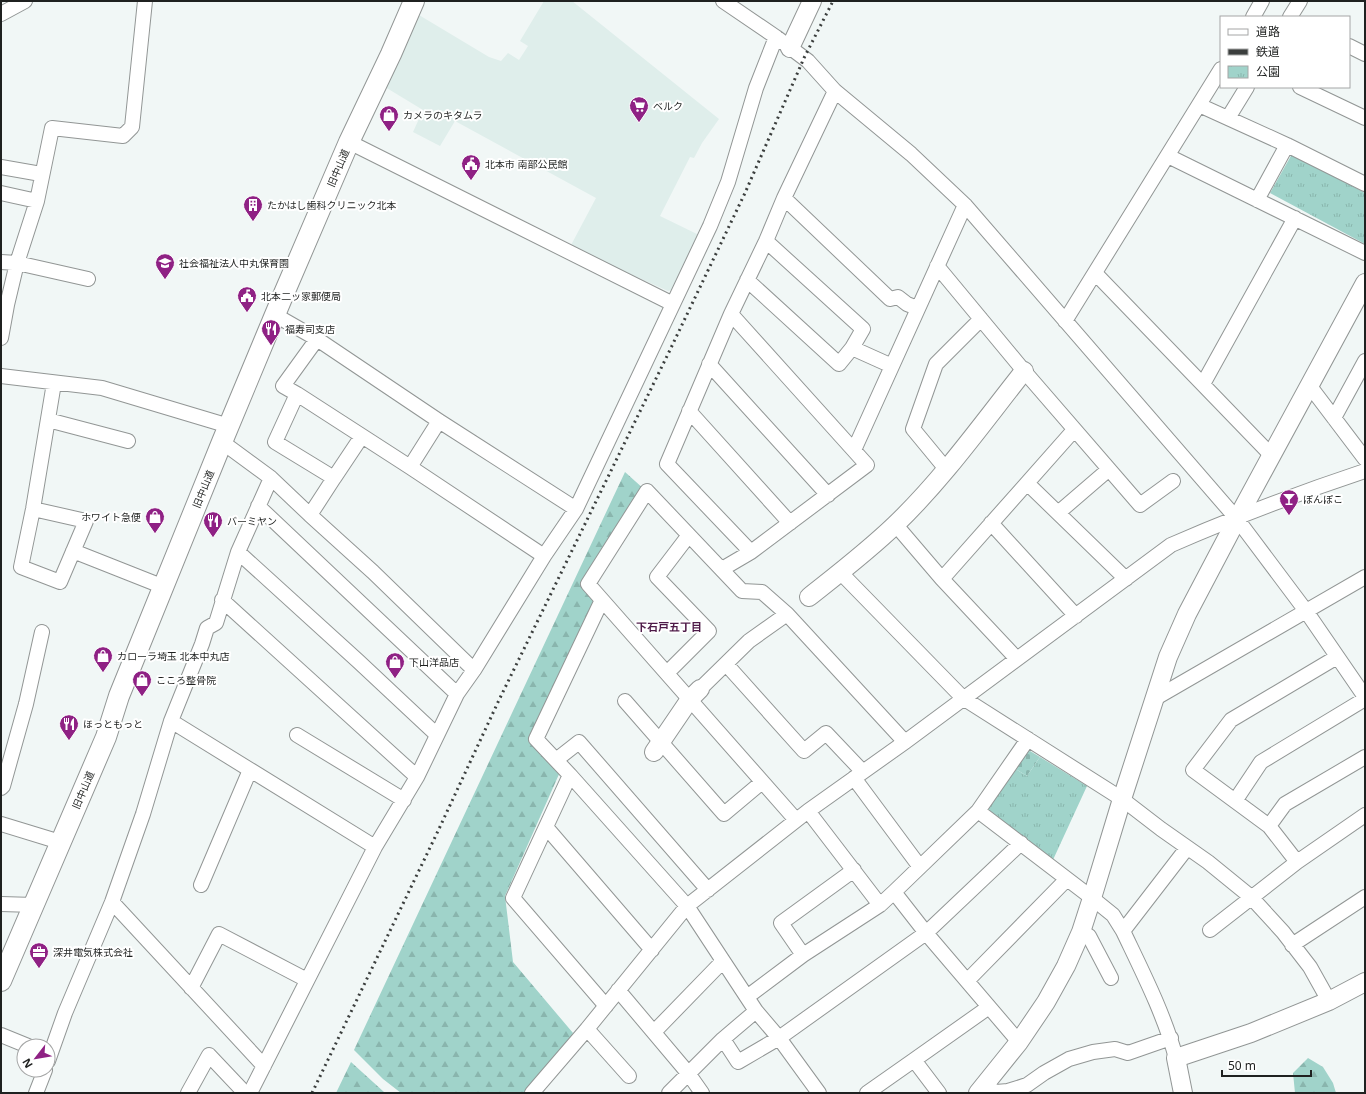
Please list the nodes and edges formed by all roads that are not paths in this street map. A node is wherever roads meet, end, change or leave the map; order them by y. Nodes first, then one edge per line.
1 (25, 1) edge
2 (145, 1) edge
3 (414, 1) edge
4 (722, 1) edge
5 (812, 1) edge
6 (1262, 1) edge
7 (1300, 1) edge
8 (1, 14) edge
9 (1254, 16) edge
10 (1291, 16) edge
11 (776, 37) junction
12 (1350, 46) edge
13 (790, 48) junction
14 (1365, 54) edge
15 (1220, 71) edge
16 (1246, 88) edge
17 (1302, 88) edge
18 (835, 91) junction
19 (1199, 105) junction
20 (1228, 118) junction
21 (1365, 118) edge
22 (349, 142) junction
23 (1287, 145) junction
24 (1168, 156) junction
25 (1, 167) edge
26 (42, 174) junction
27 (1365, 184) edge
28 (1, 193) edge
29 (784, 198) junction
30 (1257, 200) junction
31 (37, 201) junction
32 (965, 205) junction
33 (1295, 218) junction
34 (766, 241) junction
35 (1365, 253) edge
36 (1, 262) edge
37 (17, 263) junction
38 (936, 266) junction
39 (1096, 273) junction
40 (88, 279) dead end
41 (747, 280) junction
42 (1365, 283) edge
43 (673, 304) junction
44 (917, 308) junction
45 (731, 314) junction
46 (275, 315) junction
47 (980, 319) junction
48 (1065, 321) junction
49 (1, 338) edge
50 (317, 339) junction
51 (852, 348) junction
52 (1365, 361) edge
53 (709, 364) junction
54 (892, 366) junction
55 (1024, 371) junction
56 (1, 376) edge
57 (54, 383) junction
58 (1360, 383) edge
59 (1203, 384) junction
60 (1309, 385) junction
61 (297, 394) junction
62 (689, 411) junction
63 (1334, 418) junction
64 (48, 420) junction
65 (439, 421) junction
66 (1074, 430) junction
67 (226, 434) junction
68 (362, 436) junction
69 (128, 441) dead end
70 (854, 450) junction
71 (1271, 455) junction
72 (1365, 459) edge
73 (410, 467) junction
74 (946, 469) junction
75 (1108, 470) junction
76 (1365, 472) edge
77 (271, 478) junction
78 (334, 478) junction
79 (1173, 481) dead end
80 (1027, 483) junction
81 (828, 495) junction
82 (258, 506) junction
83 (33, 509) junction
84 (576, 509) junction
85 (1058, 513) junction
86 (310, 515) junction
87 (1237, 519) junction
88 (790, 523) junction
89 (991, 523) junction
90 (895, 524) junction
91 (689, 535) junction
92 (73, 551) junction
93 (238, 552) junction
94 (751, 552) junction
95 (544, 556) junction
96 (722, 569) junction
97 (840, 572) junction
98 (1365, 577) edge
99 (942, 578) junction
100 (1126, 579) junction
101 (164, 587) junction
102 (809, 597) dead end
103 (222, 600) junction
104 (602, 600) junction
105 (1306, 610) junction
106 (787, 614) junction
107 (1076, 616) junction
108 (42, 632) dead end
109 (1337, 657) junction
110 (1017, 659) junction
111 (726, 664) junction
112 (474, 670) junction
113 (667, 673) junction
114 (457, 694) junction
115 (695, 694) junction
116 (963, 698) junction
117 (1365, 698) edge
118 (1154, 699) junction
119 (625, 702) dead end
120 (171, 721) junction
121 (297, 735) dead end
122 (437, 735) junction
123 (1028, 739) junction
124 (905, 742) junction
125 (657, 747) junction
126 (1365, 757) edge
127 (556, 760) junction
128 (250, 770) junction
129 (570, 775) junction
130 (859, 775) junction
131 (417, 777) junction
132 (762, 782) junction
133 (1, 788) edge
134 (1122, 799) junction
135 (404, 800) junction
136 (1235, 801) junction
137 (808, 811) junction
138 (978, 811) junction
139 (1364, 816) edge
140 (796, 820) junction
141 (1, 824) edge
142 (1269, 826) junction
143 (546, 827) junction
144 (60, 842) junction
145 (1021, 843) junction
146 (375, 847) junction
147 (1187, 848) junction
148 (1297, 862) junction
149 (920, 867) junction
150 (854, 870) junction
151 (1067, 879) junction
152 (201, 884) dead end
153 (708, 890) junction
154 (894, 892) junction
155 (1251, 897) junction
156 (1365, 897) edge
157 (1092, 898) junction
158 (112, 902) junction
159 (1, 904) edge
160 (34, 905) junction
161 (880, 905) junction
162 (687, 906) junction
163 (1210, 930) dead end
164 (1123, 931) junction
165 (1081, 932) junction
166 (926, 933) junction
167 (1292, 944) junction
168 (652, 950) junction
169 (803, 955) junction
170 (723, 961) junction
171 (1111, 978) dead end
172 (307, 980) junction
173 (1, 981) edge
174 (967, 981) junction
175 (1365, 982) edge
176 (191, 988) junction
177 (618, 990) junction
178 (747, 997) junction
179 (1329, 1001) junction
180 (606, 1006) junction
181 (989, 1007) junction
182 (756, 1011) junction
183 (587, 1029) junction
184 (654, 1032) junction
185 (1, 1035) edge
186 (56, 1038) edge
187 (780, 1038) junction
188 (1171, 1038) junction
189 (723, 1039) junction
190 (16, 1041) edge
191 (1019, 1042) junction
192 (1176, 1058) junction
193 (914, 1060) junction
194 (264, 1066) junction
195 (688, 1073) junction
196 (629, 1076) dead end
197 (42, 1078) edge
198 (981, 1089) edge
199 (36, 1093) edge
200 (188, 1093) edge
201 (245, 1093) edge
202 (250, 1093) edge
203 (532, 1093) edge
204 (669, 1093) edge
205 (702, 1093) edge
206 (818, 1093) edge
207 (867, 1093) edge
208 (939, 1093) edge
209 (1183, 1093) edge

1 - 8 street
2 - 26 street
3 - 22 main road, 旧中山道
4 - 11 street
5 - 13 street
6 - 9 street
7 - 10 street
11 - 13 street
11 - 43 street
12 - 14 street
13 - 18 street
15 - 19 street
16 - 20 street
17 - 21 street
18 - 29 street
18 - 32 street
19 - 20 street
19 - 24 street
20 - 23 street
22 - 43 street
22 - 46 main road, 旧中山道
23 - 27 street
23 - 30 street
24 - 30 street
24 - 39 street
25 - 26 street
26 - 31 street
28 - 31 street
29 - 34 street
29 - 44 street
30 - 33 street
31 - 37 street
32 - 38 street
32 - 48 street
33 - 35 street
33 - 59 street
34 - 41 street
34 - 51 street
36 - 37 street
37 - 40 street
37 - 49 street
38 - 44 street
38 - 47 street
39 - 48 street
39 - 59 street
41 - 45 street
41 - 51 street
42 - 60 street
43 - 84 street
44 - 54 street
45 - 53 street
45 - 70 street
46 - 50 street
46 - 67 main road, 旧中山道
47 - 55 street
47 - 74 street
48 - 87 street
50 - 61 street
50 - 65 street
51 - 54 street
52 - 58 street
53 - 62 street
53 - 81 street
54 - 70 street
55 - 66 street
55 - 74 street
56 - 57 street
57 - 64 street
57 - 67 street
58 - 63 street
59 - 71 street
60 - 63 street
60 - 71 street
61 - 68 street
61 - 78 street
62 - 88 street
62 - 94 street
63 - 72 street
64 - 69 street
64 - 83 street
65 - 73 street
65 - 84 street
66 - 75 street
66 - 80 street
67 - 77 street
67 - 101 main road, 旧中山道
68 - 73 street
68 - 78 street
70 - 81 street
71 - 87 street
73 - 95 street
74 - 90 street
75 - 79 street
75 - 85 street
76 - 87 street
77 - 82 street
77 - 86 street
78 - 86 street
80 - 85 street
80 - 89 street
81 - 88 street
82 - 93 street
82 - 114 street
83 - 92 street
83 - 92 street
84 - 95 street
85 - 100 street
86 - 112 street
87 - 100 street
87 - 105 street
87 - 118 street
88 - 94 street
89 - 99 street
89 - 107 street
90 - 97 street
90 - 99 street
91 - 96 street
91 - 104 street
91 - 113 street
92 - 101 street
93 - 103 street
93 - 122 street
94 - 96 street
95 - 112 street
96 - 106 street
97 - 102 street
97 - 116 street
98 - 105 street
99 - 110 street
100 - 107 street
101 - 144 main road, 旧中山道
103 - 120 street
103 - 131 street
104 - 113 street
104 - 127 street
105 - 109 street
105 - 118 street
106 - 111 street
106 - 124 street
107 - 110 street
108 - 133 street
109 - 117 street
109 - 136 street
110 - 116 street
111 - 115 street
111 - 130 street
112 - 114 street
113 - 115 street
114 - 122 street
115 - 125 street
115 - 132 street
116 - 123 street
116 - 124 street
117 - 136 street
118 - 134 street
119 - 125 street
120 - 128 street
120 - 158 street
121 - 135 street
122 - 131 street
123 - 134 street
123 - 138 street
124 - 130 street
125 - 132 street
126 - 142 street
127 - 129 street
127 - 153 street
128 - 146 street
128 - 152 street
129 - 143 street
129 - 162 street
130 - 137 street
130 - 149 street
131 - 135 street
132 - 140 street
134 - 147 street
134 - 157 street
135 - 146 street
136 - 142 street
137 - 140 street
137 - 150 street
138 - 145 street
138 - 149 street
139 - 148 street
140 - 153 street
141 - 144 street
142 - 148 street
143 - 168 street
143 - 180 street
144 - 160 main road, 旧中山道
145 - 151 street
145 - 166 street
146 - 172 street
147 - 155 street
147 - 164 street
148 - 155 street
149 - 154 street
150 - 161 street
150 - 169 street
151 - 157 street
151 - 174 street
153 - 162 street
154 - 161 street
154 - 166 street
155 - 163 street
155 - 167 street
156 - 167 street
157 - 164 street
157 - 165 street
158 - 176 street
158 - 186 street
159 - 160 street
160 - 173 main road, 旧中山道
161 - 169 street
162 - 168 street
162 - 170 street
164 - 188 street
165 - 171 street
165 - 191 street
166 - 174 street
166 - 187 street
167 - 179 street
168 - 177 street
169 - 178 street
170 - 178 street
170 - 184 street
172 - 176 street
172 - 194 street
174 - 181 street
175 - 179 street
176 - 194 street
177 - 180 street
177 - 184 street
178 - 182 street
179 - 192 street
180 - 183 street
181 - 191 street
181 - 193 street
182 - 187 street
182 - 189 street
183 - 196 street
183 - 203 street
184 - 195 street
185 - 190 street
187 - 189 street
187 - 206 street
188 - 192 street
188 - 198 street
189 - 195 street
191 - 198 street
192 - 209 street
193 - 207 street
193 - 208 street
194 - 202 street
195 - 204 street
195 - 205 street
197 - 199 street
200 - 201 street

